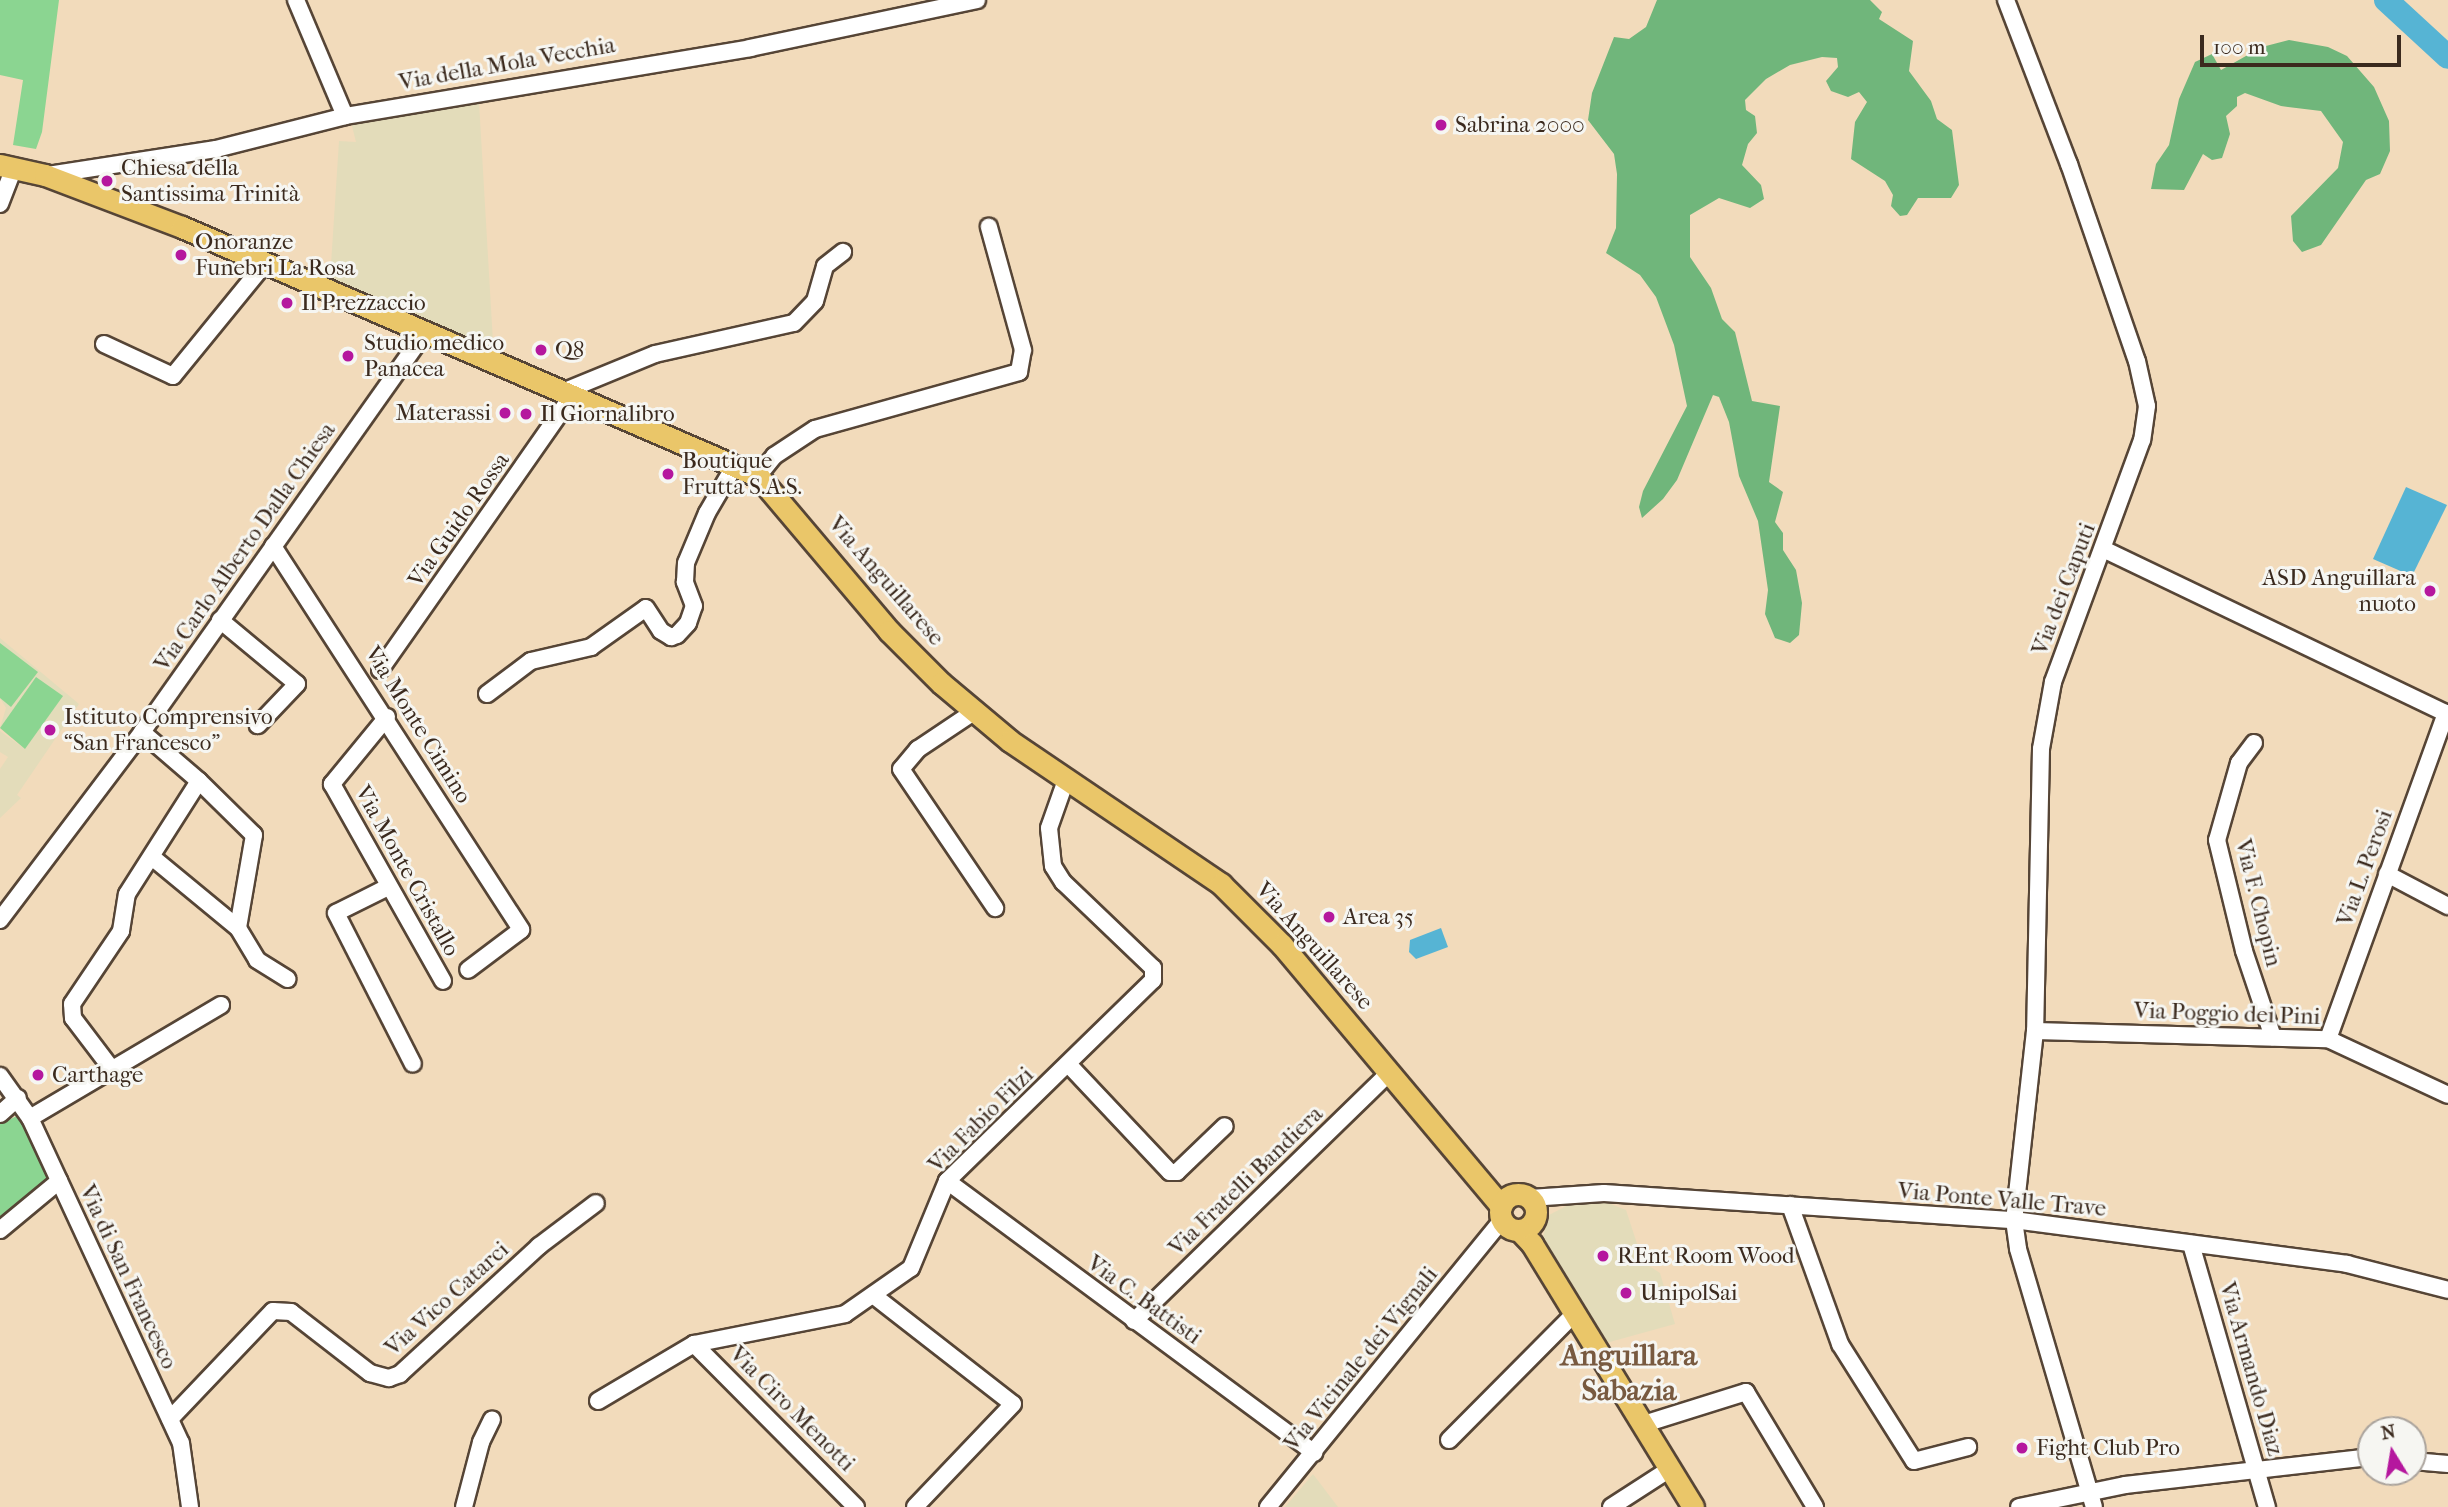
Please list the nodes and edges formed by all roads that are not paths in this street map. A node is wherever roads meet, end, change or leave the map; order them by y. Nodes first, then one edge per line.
1 (296, 0) edge
2 (977, 0) edge
3 (2006, 0) edge
4 (345, 116) junction
5 (7, 167) edge
6 (45, 175) junction
7 (0, 204) edge
8 (989, 227) dead end
9 (843, 252) dead end
10 (266, 262) junction
11 (425, 332) junction
12 (104, 344) dead end
13 (569, 393) junction
14 (735, 465) junction
15 (758, 476) junction
16 (273, 546) junction
17 (2103, 549) junction
18 (220, 620) junction
19 (380, 670) dead end
20 (486, 694) dead end
21 (975, 711) junction
22 (2447, 713) edge
23 (387, 717) junction
24 (258, 725) dead end
25 (142, 732) junction
26 (2254, 743) dead end
27 (1066, 780) junction
28 (199, 781) junction
29 (153, 858) junction
30 (2386, 874) junction
31 (388, 887) junction
32 (2448, 906) edge
33 (995, 908) dead end
34 (0, 920) edge
35 (238, 928) junction
36 (468, 970) dead end
37 (288, 979) dead end
38 (443, 981) dead end
39 (221, 1005) dead end
40 (2035, 1031) junction
41 (2273, 1038) junction
42 (2328, 1039) junction
43 (414, 1064) dead end
44 (1069, 1065) junction
45 (111, 1068) junction
46 (1389, 1073) junction
47 (0, 1076) edge
48 (2448, 1094) edge
49 (18, 1098) junction
50 (0, 1114) edge
51 (30, 1118) junction
52 (1225, 1126) dead end
53 (58, 1181) junction
54 (947, 1181) junction
55 (596, 1203) dead end
56 (1790, 1205) junction
57 (1523, 1215) junction
58 (2014, 1220) junction
59 (0, 1230) edge
60 (2191, 1244) junction
61 (2448, 1290) edge
62 (873, 1295) junction
63 (1574, 1314) junction
64 (1134, 1321) junction
65 (694, 1344) junction
66 (598, 1401) dead end
67 (170, 1419) junction
68 (492, 1419) dead end
69 (1644, 1424) junction
70 (1449, 1440) dead end
71 (1968, 1447) dead end
72 (1314, 1453) junction
73 (2357, 1458) edge
74 (2427, 1462) edge
75 (2448, 1464) edge
76 (2256, 1468) junction
77 (1670, 1469) junction
78 (2092, 1499) edge
79 (190, 1507) edge
80 (464, 1507) edge
81 (856, 1507) edge
82 (915, 1507) edge
83 (1268, 1507) edge
84 (1611, 1507) edge
85 (1693, 1507) edge
86 (1815, 1507) edge
87 (2019, 1507) edge
88 (2267, 1507) edge

1 - 4 street
2 - 4 street, Via della Mola Vecchia
3 - 17 street, Via dei Caputi
4 - 6 street, Via della Mola Vecchia
5 - 6 main road, Via Anguillarese
5 - 7 street
6 - 10 main road, Via Anguillarese
8 - 15 street
9 - 13 street
10 - 11 main road, Via Anguillarese
10 - 12 street
11 - 13 main road, Via Anguillarese
11 - 16 street, Via Carlo Alberto Dalla Chiesa
13 - 14 main road, Via Anguillarese
13 - 19 street, Via Guido Rossa
14 - 15 main road, Via Anguillarese
14 - 20 street
15 - 21 main road, Via Anguillarese
16 - 18 street, Via Carlo Alberto Dalla Chiesa
16 - 23 street, Via Monte Cimino
17 - 22 street
17 - 40 street, Via dei Caputi
18 - 24 street
18 - 25 street, Via Carlo Alberto Dalla Chiesa
21 - 27 main road, Via Anguillarese
21 - 33 street
22 - 30 street, Via L. Perosi
23 - 31 street, Via Monte Cristallo
23 - 36 street, Via Monte Cimino
25 - 28 street
25 - 34 street, Via Carlo Alberto Dalla Chiesa
26 - 41 street, Via F. Chopin
27 - 44 street, Via Fabio Filzi
27 - 46 main road, Via Anguillarese
28 - 29 street
28 - 35 street
29 - 35 street
29 - 45 street
30 - 32 street
30 - 42 street, Via L. Perosi
31 - 38 street, Via Monte Cristallo
31 - 43 street
35 - 37 street
39 - 45 street
40 - 41 street, Via Poggio dei Pini
40 - 58 street, Via dei Caputi
41 - 42 street, Via Poggio dei Pini
42 - 48 street, Via Poggio dei Pini
44 - 52 street
44 - 54 street, Via Fabio Filzi
45 - 51 street
46 - 57 main road, Via Anguillarese
46 - 64 street, Via Fratelli Bandiera
47 - 49 street, Via di San Francesco
49 - 50 street
49 - 51 street, Via di San Francesco
51 - 53 street, Via di San Francesco
53 - 59 street
53 - 67 street, Via di San Francesco
54 - 62 street, Via Fabio Filzi
54 - 64 street, Via C. Battisti
55 - 67 street, Via Vico Catarci
56 - 57 street, Via Ponte Valle Trave
56 - 58 street, Via Ponte Valle Trave
56 - 71 street
57 - 63 main road, Via Anguillarese
57 - 72 street, Via Vicinale dei Vignali
58 - 60 street, Via Ponte Valle Trave
58 - 78 street, Via dei Caputi
60 - 61 street, Via Ponte Valle Trave
60 - 76 street, Via Armando Diaz
62 - 65 street, Via Fabio Filzi
62 - 82 street
63 - 69 main road, Via Anguillarese
63 - 70 street
64 - 72 street, Via C. Battisti
65 - 66 street, Via Fabio Filzi
65 - 81 street, Via Ciro Menotti
67 - 79 street, Via di San Francesco
68 - 80 street
69 - 77 main road, Via Anguillarese
69 - 86 street
72 - 83 street, Via Vicinale dei Vignali
73 - 76 street
74 - 75 street
76 - 78 street
76 - 88 street, Via Armando Diaz
77 - 84 street
77 - 85 main road, Via Anguillarese
78 - 87 street

